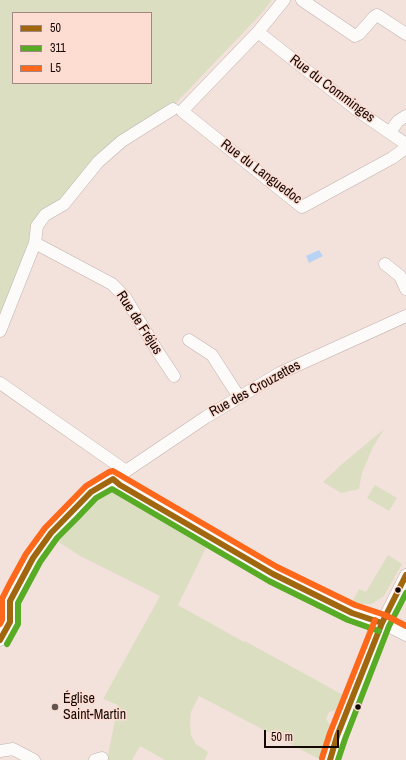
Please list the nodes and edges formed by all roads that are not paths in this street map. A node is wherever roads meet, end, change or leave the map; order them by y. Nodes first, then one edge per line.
1 (284, 0) edge
2 (302, 0) edge
3 (258, 32) junction
4 (406, 34) edge
5 (178, 110) junction
6 (406, 116) edge
7 (390, 132) junction
8 (406, 144) edge
9 (406, 148) edge
10 (35, 243) junction
11 (385, 264) dead end
12 (406, 289) edge
13 (406, 316) edge
14 (0, 331) edge
15 (189, 340) dead end
16 (174, 376) dead end
17 (0, 383) edge
18 (239, 397) junction
19 (126, 471) junction
20 (113, 479) junction
21 (406, 575) edge
22 (5, 600) edge
23 (382, 623) junction
24 (406, 635) edge
25 (0, 640) edge
26 (0, 751) edge
27 (34, 760) edge
28 (330, 760) edge

1 - 3 street
2 - 4 street
3 - 5 street
3 - 7 street, Rue du Comminges
5 - 9 street, Rue du Languedoc
5 - 10 street
6 - 7 street
7 - 8 street, Rue du Comminges
10 - 14 street
10 - 16 street, Rue de Fréjus
11 - 12 street
13 - 18 street, Rue des Crouzettes
15 - 18 street
17 - 19 street
18 - 19 street, Rue des Crouzettes
19 - 20 street, Rue des Crouzettes
20 - 22 street, Rue des Crouzettes
20 - 23 street
21 - 23 street
22 - 25 street
23 - 24 street
23 - 28 street
26 - 27 street

